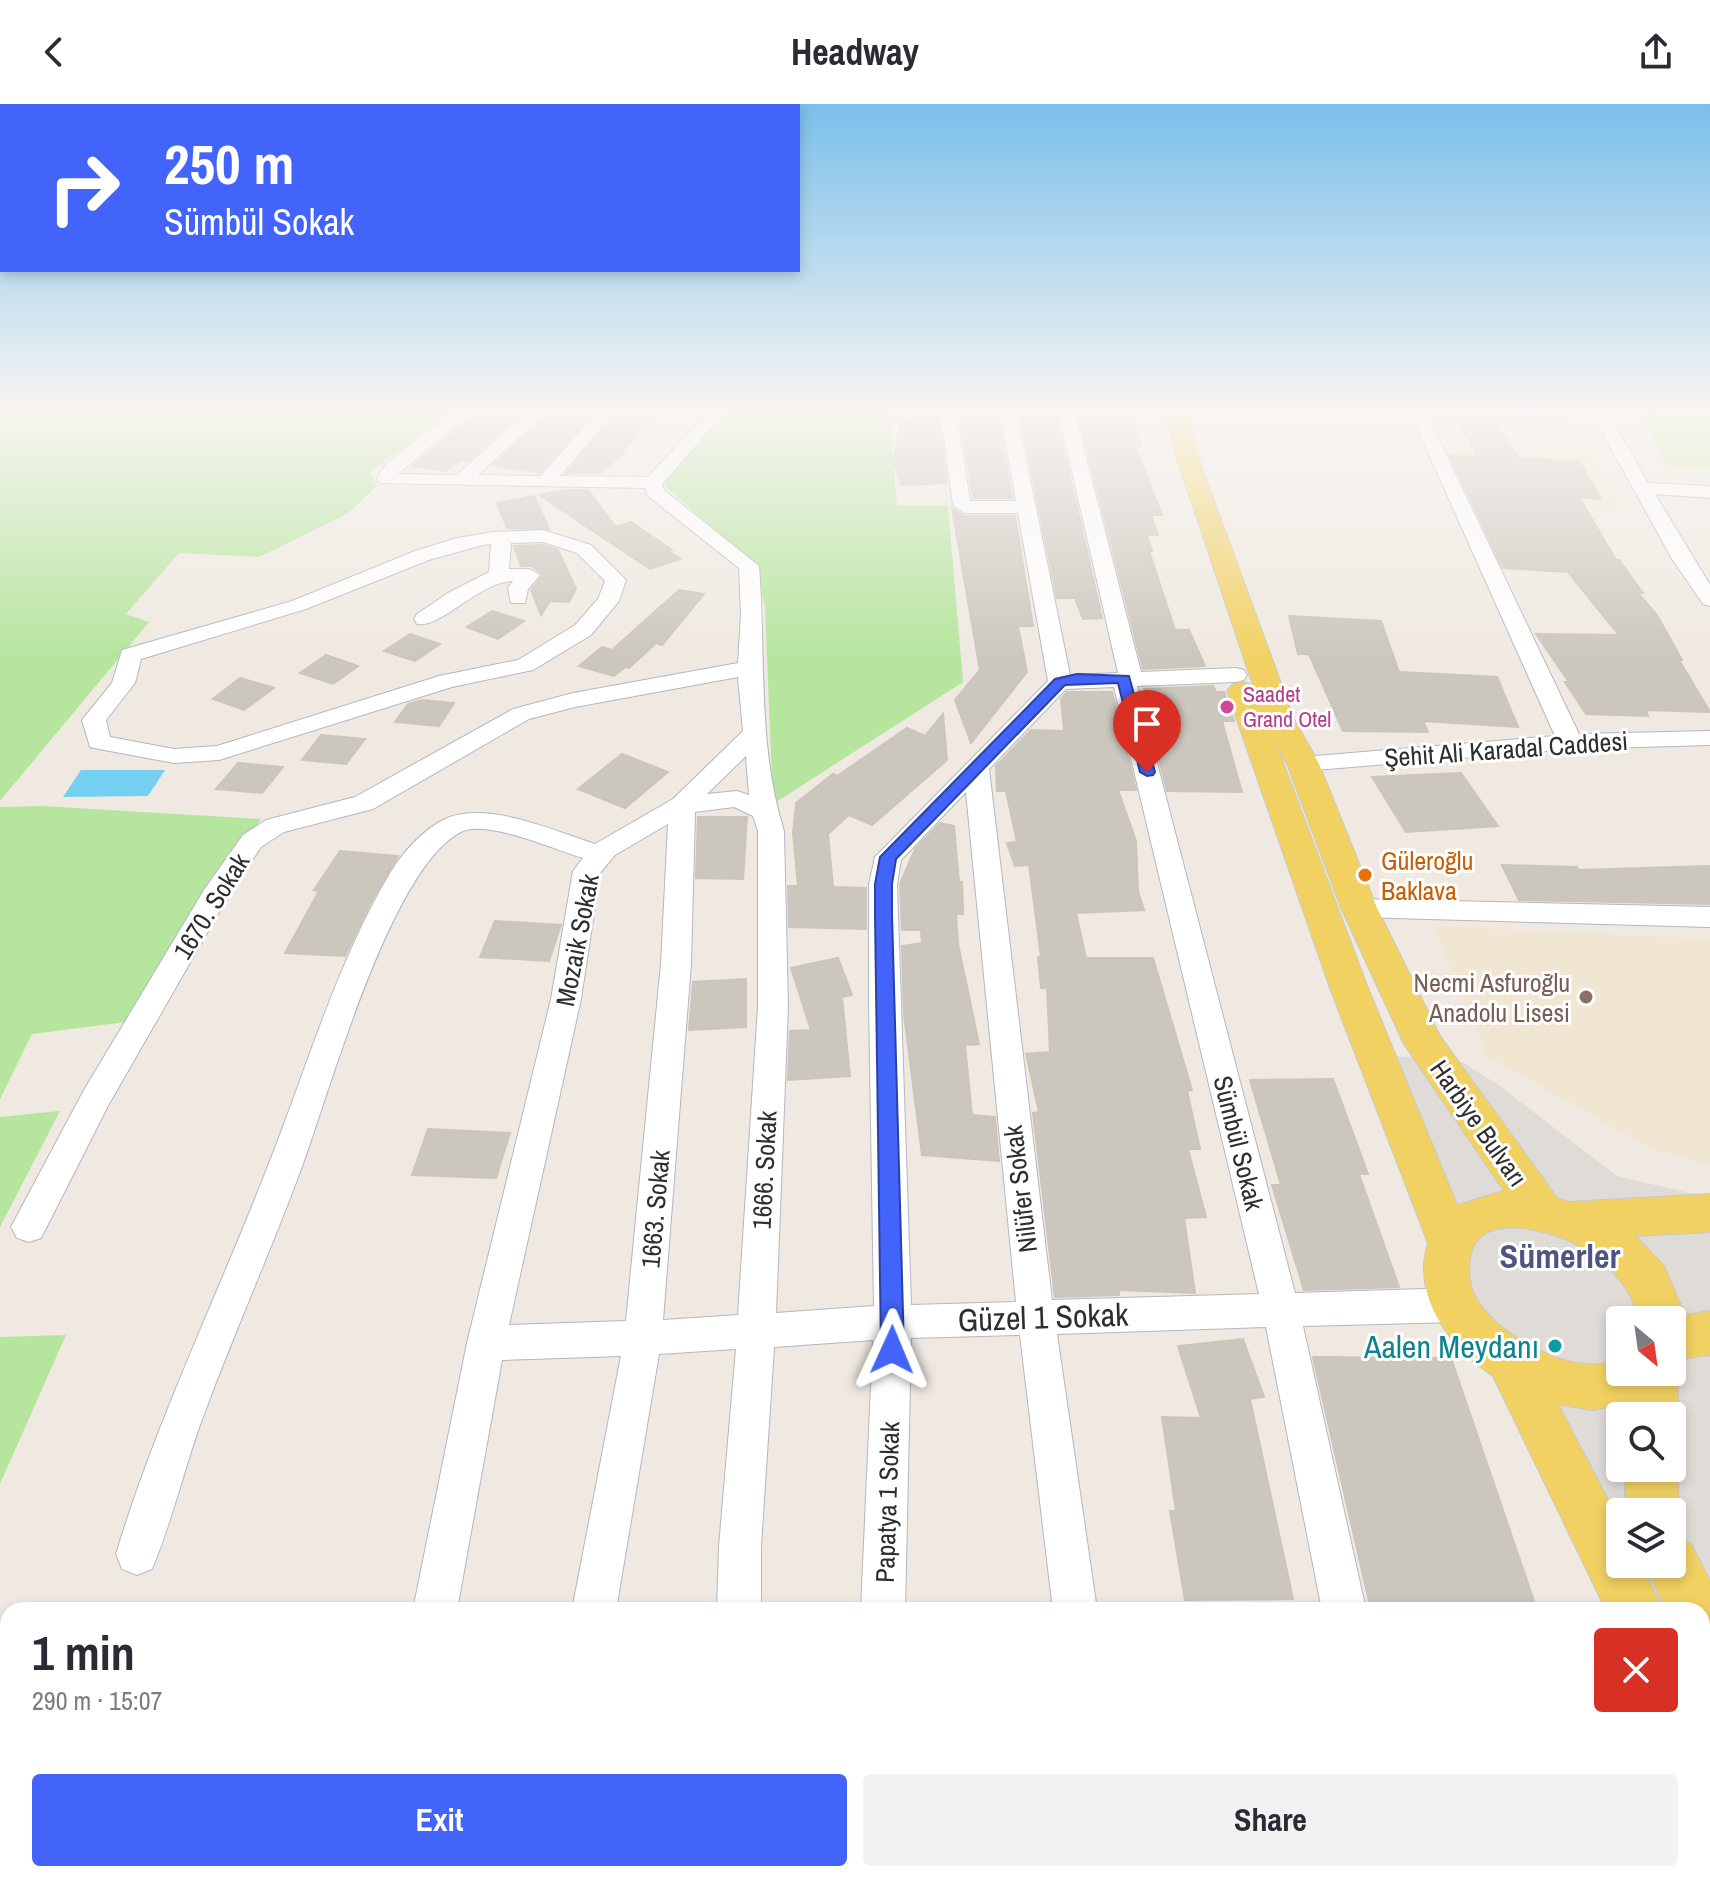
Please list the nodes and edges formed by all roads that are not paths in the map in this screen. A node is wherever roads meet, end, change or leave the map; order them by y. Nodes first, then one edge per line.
1 (656, 493) edge
2 (959, 493) edge
3 (1023, 493) edge
4 (1085, 493) edge
5 (1175, 493) edge
6 (1200, 493) edge
7 (1455, 493) edge
8 (1647, 493) edge
9 (1026, 507) junction
10 (501, 537) junction
11 (499, 575) junction
12 (518, 599) dead end
13 (1710, 600) edge
14 (425, 619) dead end
15 (525, 665) junction
16 (749, 668) junction
17 (1236, 675) junction
18 (1128, 679) junction
19 (1060, 682) junction
20 (521, 714) junction
21 (756, 732) junction
22 (1710, 738) edge
23 (1570, 742) junction
24 (1303, 764) junction
25 (976, 766) junction
26 (682, 805) junction
27 (765, 811) junction
28 (598, 854) junction
29 (1359, 908) junction
30 (1710, 917) edge
31 (1710, 1213) edge
32 (1556, 1215) junction
33 (29, 1227) dead end
34 (1450, 1243) junction
35 (1456, 1305) junction
36 (1657, 1306) edge
37 (1281, 1309) junction
38 (1035, 1317) junction
39 (893, 1322) junction
40 (756, 1330) junction
41 (1710, 1333) edge
42 (1686, 1336) edge
43 (643, 1338) junction
44 (486, 1343) junction
45 (1511, 1362) junction
46 (1606, 1386) edge
47 (137, 1554) dead end
48 (1679, 1578) edge
49 (437, 1602) edge
50 (595, 1602) edge
51 (739, 1602) edge
52 (883, 1602) edge
53 (1074, 1602) edge
54 (1342, 1602) edge
55 (1631, 1602) edge
56 (1691, 1602) edge

1 - 16 street
2 - 9 street
3 - 9 street
4 - 18 street, Sümbül Sokak
5 - 17 main road
6 - 24 main road, Harbiye Bulvarı
7 - 23 street
8 - 13 street
9 - 19 street
10 - 11 street
10 - 15 street
10 - 15 street
11 - 12 street
11 - 14 street
15 - 20 street
16 - 20 street, 1670. Sokak
16 - 21 street
17 - 18 street
17 - 34 main road
18 - 19 street
18 - 37 street, Sümbül Sokak
19 - 25 street, Papatya 1 Sokak
20 - 33 street, 1670. Sokak
21 - 26 street, Mozaik Sokak
21 - 27 street, 1666. Sokak
22 - 23 street, Şehit Ali Karadal Caddesi
23 - 24 street, Şehit Ali Karadal Caddesi
24 - 29 main road, Harbiye Bulvarı
25 - 38 street, Nilüfer Sokak
25 - 39 street, Papatya 1 Sokak
26 - 27 street
26 - 28 street, Mozaik Sokak
26 - 43 street, 1663. Sokak
27 - 40 street, 1666. Sokak
28 - 44 street, Mozaik Sokak
28 - 47 street
29 - 30 street
29 - 32 main road, Harbiye Bulvarı
31 - 32 main road
32 - 34 main road, Harbiye Bulvarı
32 - 36 main road, Harbiye Bulvarı
34 - 35 main road
35 - 37 street, Güzel 1 Sokak
35 - 45 main road
37 - 38 street, Güzel 1 Sokak
37 - 54 street, Sümbül Sokak
38 - 39 street, Güzel 1 Sokak
38 - 53 street, Nilüfer Sokak
39 - 40 street, Güzel 1 Sokak
39 - 52 street, Papatya 1 Sokak
40 - 43 street, Güzel 1 Sokak
40 - 51 street, 1666. Sokak
41 - 42 main road
43 - 44 street, Güzel 1 Sokak
43 - 50 street, 1663. Sokak
44 - 49 street, Mozaik Sokak
45 - 46 main road
45 - 55 main road
48 - 56 main road

